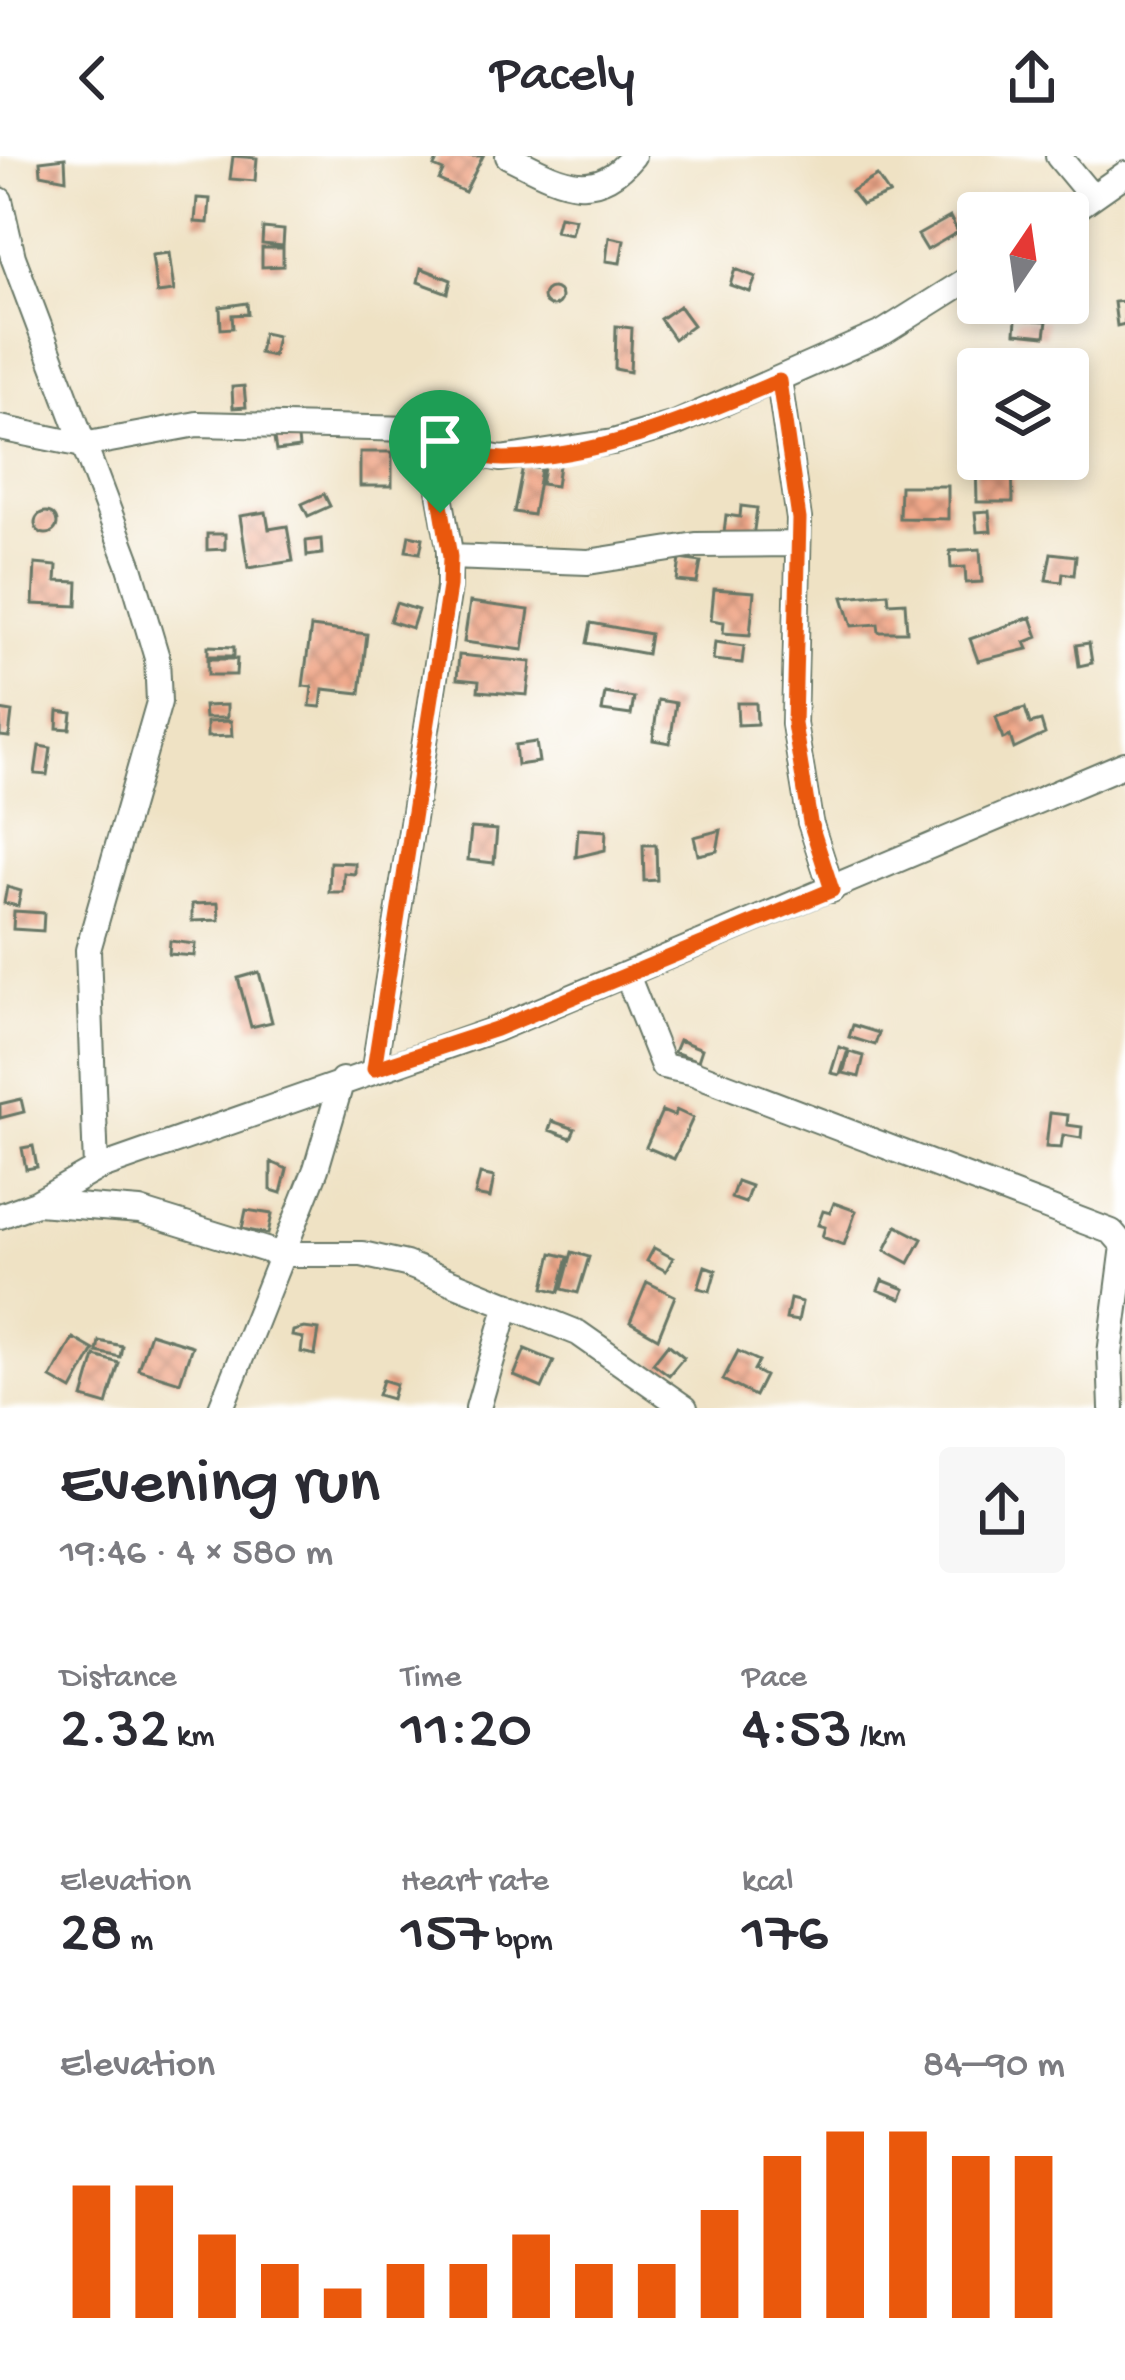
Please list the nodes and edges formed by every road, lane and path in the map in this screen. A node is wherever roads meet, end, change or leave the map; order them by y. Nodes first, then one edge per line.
1 (508, 156) edge
2 (633, 156) edge
3 (1058, 156) edge
4 (1125, 173) edge
5 (1092, 197) junction
6 (1089, 199) edge
7 (0, 200) edge
8 (957, 286) edge
9 (779, 381) junction
10 (0, 428) edge
11 (431, 444) junction
12 (83, 445) junction
13 (795, 544) junction
14 (450, 557) junction
15 (1125, 764) edge
16 (832, 890) junction
17 (627, 975) junction
18 (374, 1069) junction
19 (342, 1080) junction
20 (96, 1169) junction
21 (36, 1203) junction
22 (0, 1216) edge
23 (279, 1254) junction
24 (508, 1304) junction
25 (220, 1408) edge
26 (478, 1408) edge
27 (686, 1408) edge
28 (1112, 1408) edge

1 - 2 street
3 - 5 street
4 - 5 street
5 - 6 street
7 - 12 street
8 - 9 street
9 - 11 street
9 - 13 street
10 - 12 street
11 - 12 street
11 - 14 street
12 - 20 street
13 - 14 street
13 - 16 street
14 - 18 street
15 - 16 street
16 - 17 street
17 - 18 street
17 - 28 street
18 - 19 street
19 - 20 street
19 - 23 street
20 - 21 street
21 - 22 street
21 - 23 street
23 - 24 street
23 - 25 street
24 - 26 street
24 - 27 street

